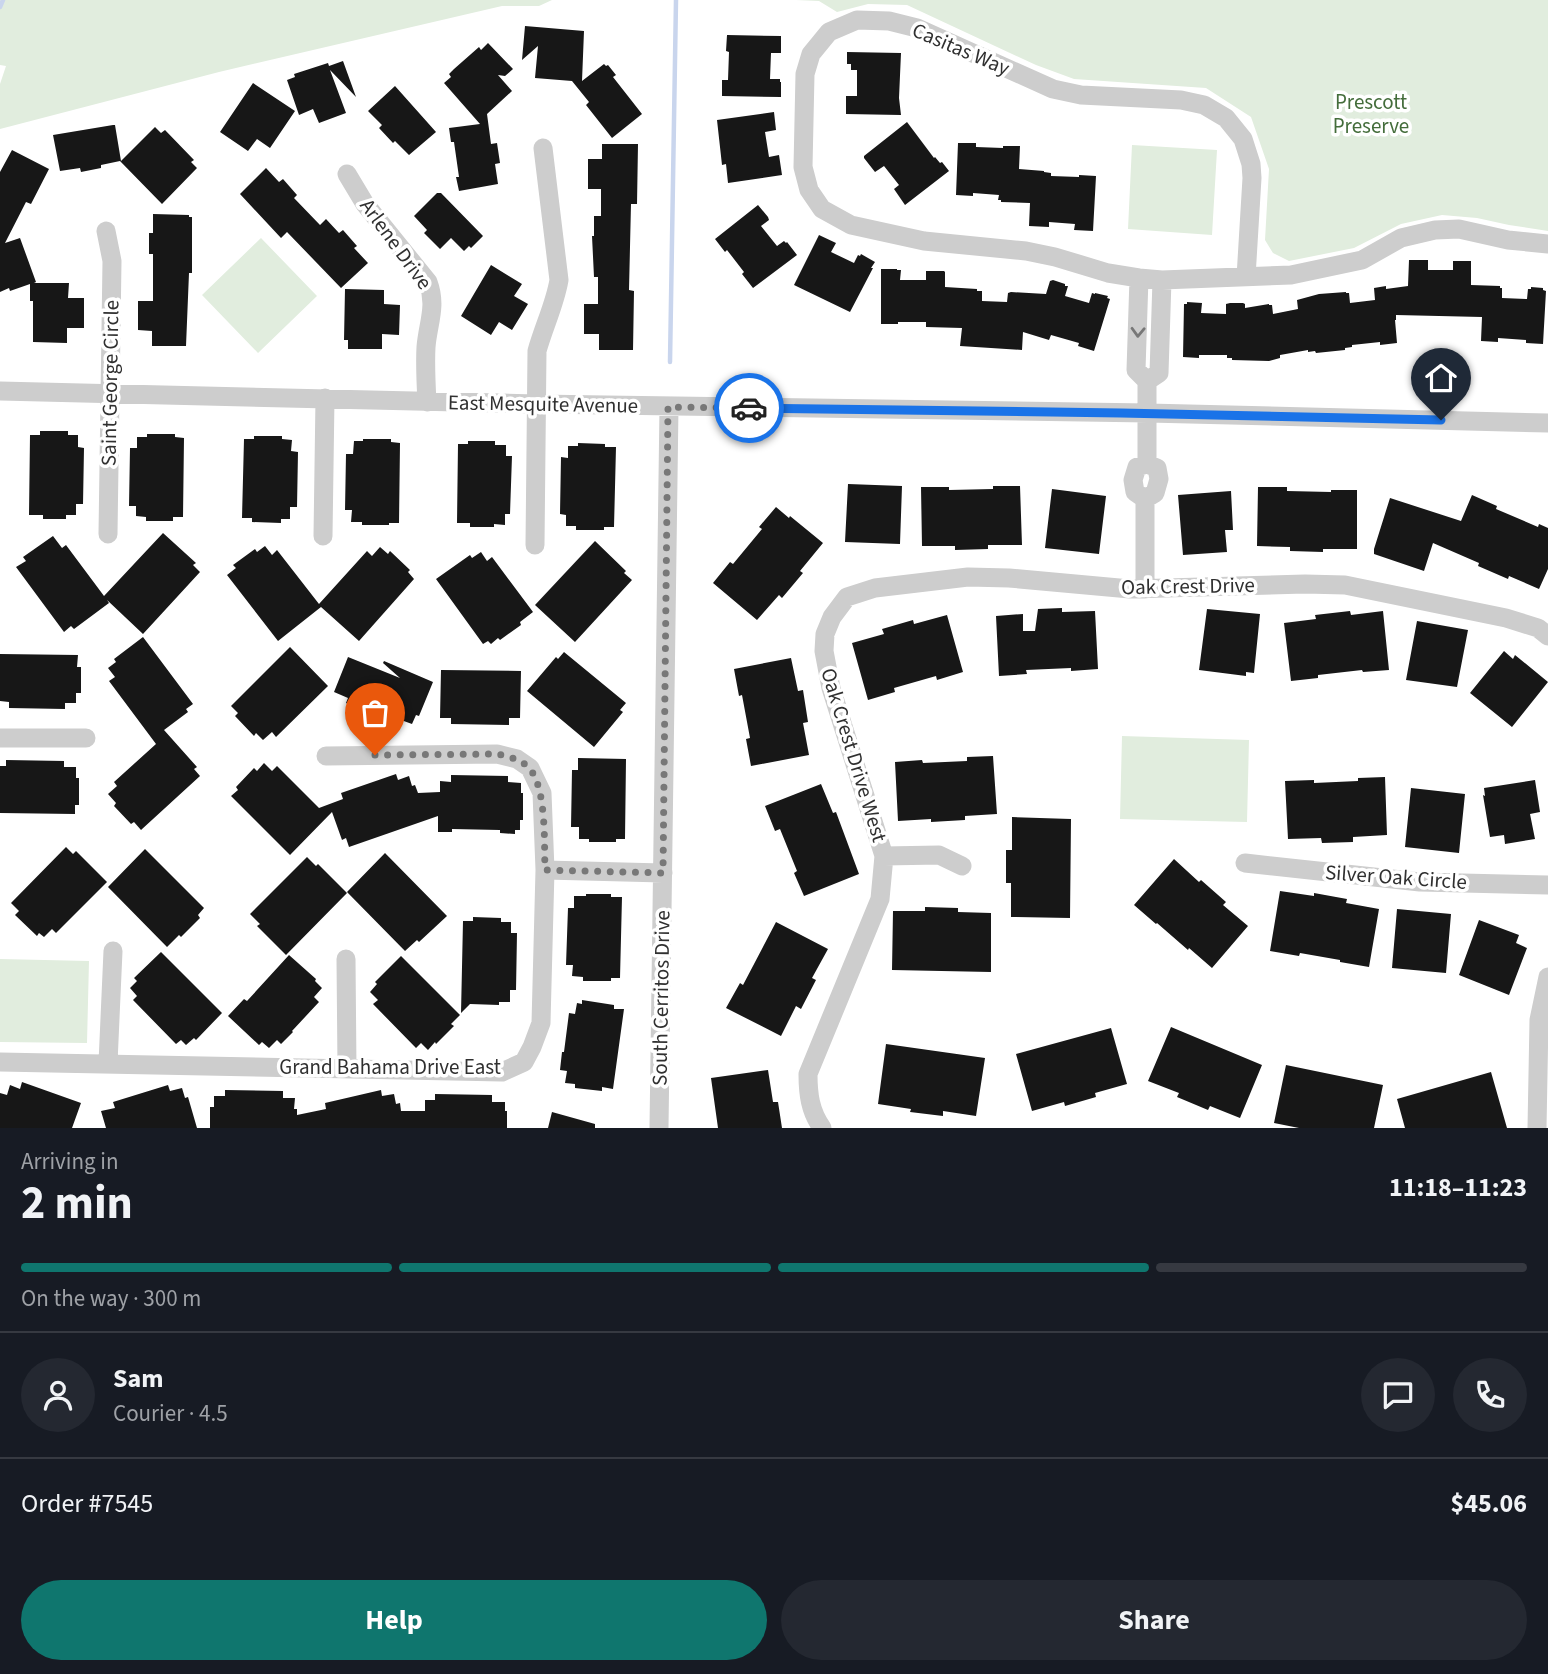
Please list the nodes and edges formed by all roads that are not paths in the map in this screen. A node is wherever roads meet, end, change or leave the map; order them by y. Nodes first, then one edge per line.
1 (543, 148) dead end
2 (347, 174) dead end
3 (106, 231) dead end
4 (1548, 244) edge
5 (1246, 277) junction
6 (1139, 278) junction
7 (1162, 280) junction
8 (1147, 381) junction
9 (0, 391) edge
10 (111, 393) junction
11 (324, 398) junction
12 (427, 402) junction
13 (536, 404) junction
14 (668, 407) junction
15 (1148, 413) junction
16 (1548, 423) edge
17 (108, 534) dead end
18 (323, 536) dead end
19 (535, 545) dead end
20 (1145, 589) junction
21 (832, 617) joint
22 (1548, 636) edge
23 (0, 738) edge
24 (86, 738) dead end
25 (327, 756) dead end
26 (884, 856) junction
27 (1245, 863) dead end
28 (962, 866) dead end
29 (545, 870) junction
30 (663, 873) junction
31 (1548, 885) edge
32 (113, 951) dead end
33 (345, 959) dead end
34 (1548, 977) edge
35 (0, 1062) edge
36 (108, 1063) junction
37 (347, 1068) junction
38 (659, 1128) edge
39 (822, 1128) edge
40 (1537, 1128) edge

1 - 13 street
2 - 12 street, Arlene Drive
3 - 10 street, Saint George Circle
4 - 5 street, Casitas Way
5 - 6 street, Casitas Way
5 - 7 street, Casitas Way
6 - 7 street, Casitas Way
6 -> 8 street
7 - 8 street
8 - 15 street
9 - 10 street, East Mesquite Avenue
10 - 11 street, East Mesquite Avenue
10 - 17 street, Saint George Circle
11 - 12 street, East Mesquite Avenue
11 - 18 street
12 - 13 street, East Mesquite Avenue
13 - 14 street, East Mesquite Avenue
13 - 19 street
14 - 15 street, East Mesquite Avenue
14 - 30 street, South Cerritos Drive
15 - 16 street, East Mesquite Avenue
15 - 20 street
20 - 21 street, Oak Crest Drive
20 - 22 street, Oak Crest Drive
21 - 26 street, Oak Crest Drive West
23 - 24 street
25 - 29 street, Grand Bahama Drive East
26 - 28 street
26 - 39 street, Oak Crest Drive West
27 - 31 street, Silver Oak Circle
29 - 30 street
29 - 37 street, Grand Bahama Drive East
30 - 38 street, South Cerritos Drive
32 - 36 street
33 - 37 street
34 - 40 street
35 - 36 street, Grand Bahama Drive East
36 - 37 street, Grand Bahama Drive East

